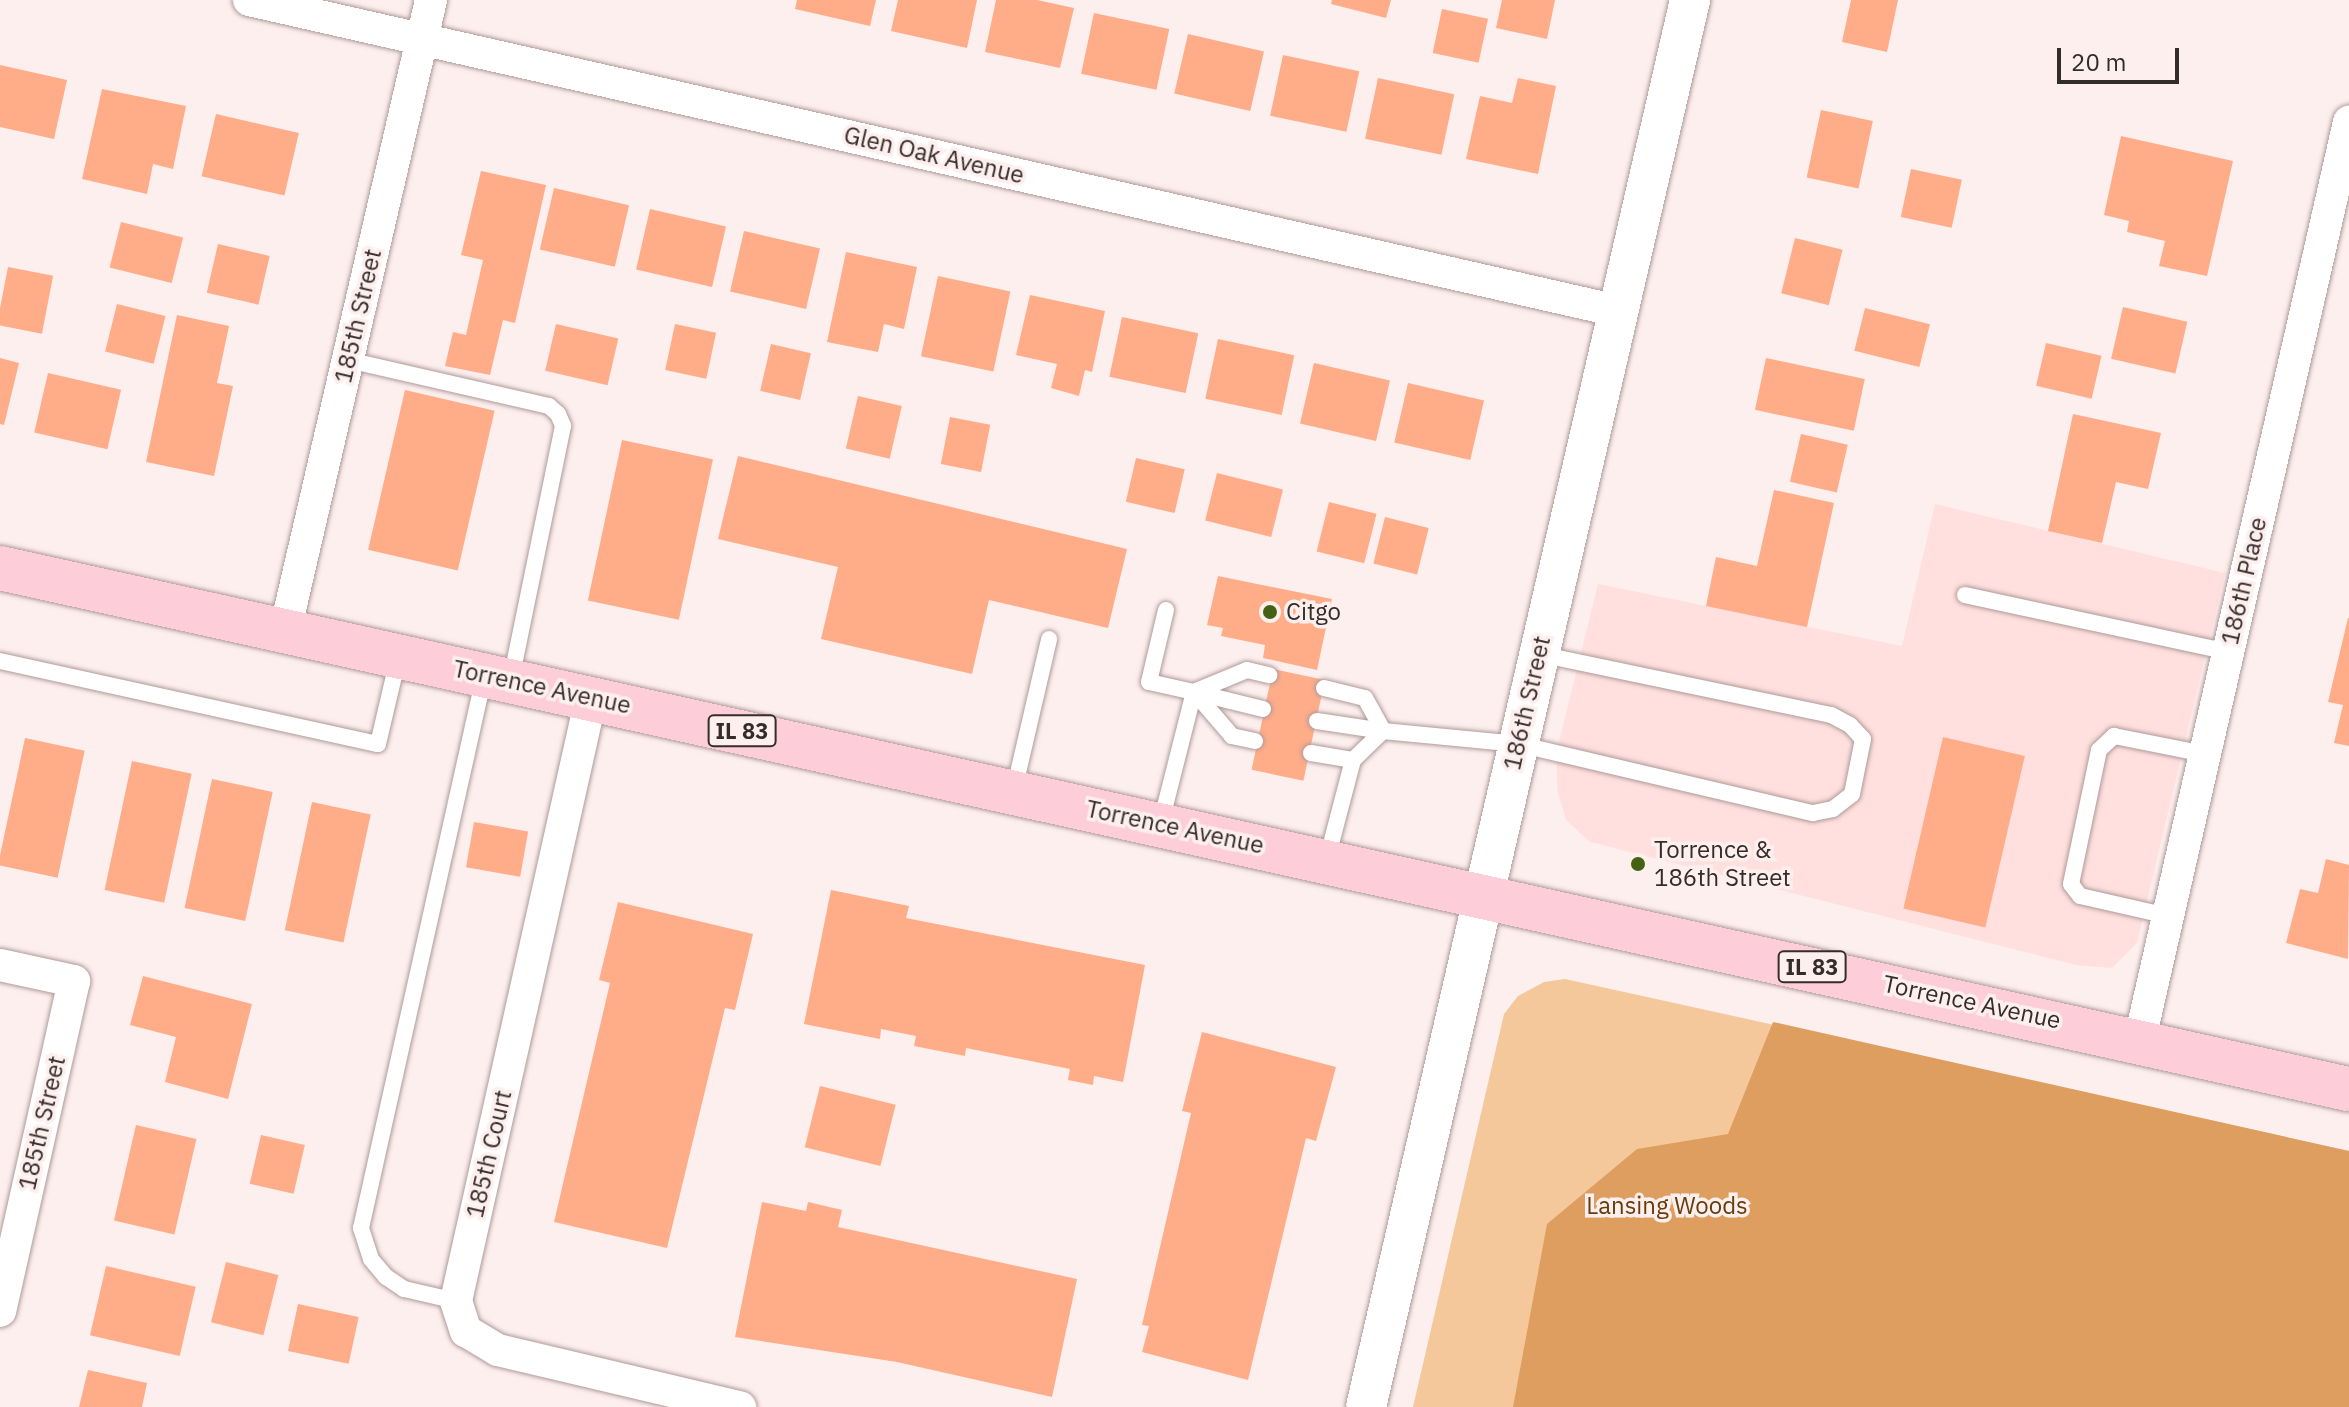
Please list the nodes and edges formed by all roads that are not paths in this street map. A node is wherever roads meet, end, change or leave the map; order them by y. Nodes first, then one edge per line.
1 (249, 0) edge
2 (431, 0) edge
3 (1690, 0) edge
4 (423, 38) junction
5 (2349, 122) edge
6 (1618, 311) junction
7 (348, 360) junction
8 (0, 568) edge
9 (1965, 595) dead end
10 (1166, 610) dead end
11 (285, 631) junction
12 (1049, 639) dead end
13 (2228, 652) junction
14 (1539, 654) junction
15 (399, 656) junction
16 (0, 661) edge
17 (1269, 675) dead end
18 (497, 678) junction
19 (1324, 688) dead end
20 (1194, 692) junction
21 (591, 698) junction
22 (1263, 709) dead end
23 (1317, 721) dead end
24 (1383, 731) junction
25 (1255, 741) dead end
26 (1518, 744) junction
27 (1311, 753) dead end
28 (2205, 754) junction
29 (1353, 760) junction
30 (1014, 792) junction
31 (1161, 824) junction
32 (1327, 861) junction
33 (1484, 895) junction
34 (2168, 916) junction
35 (0, 965) edge
36 (2140, 1039) junction
37 (2349, 1089) edge
38 (456, 1301) junction
39 (0, 1311) edge
40 (740, 1407) edge
41 (1366, 1407) edge

1 - 4 street, Glen Oak Avenue
2 - 4 street, 185th Street
3 - 6 street, 186th Street
4 - 6 street, Glen Oak Avenue
4 - 7 street, 185th Street
5 - 13 street, 186th Place
6 - 14 street, 186th Street
7 - 11 street, 185th Street
7 - 18 lane
8 - 11 main road, Torrence Avenue / IL 83
9 - 13 lane
10 - 20 lane
11 - 15 main road, Torrence Avenue / IL 83
12 - 30 lane
13 - 28 street, 186th Place
14 - 26 street, 186th Street
14 - 26 lane
15 - 16 lane
15 - 18 main road, Torrence Avenue / IL 83
17 - 20 lane
18 - 21 main road, Torrence Avenue / IL 83
18 - 38 lane
19 - 24 lane
20 - 22 lane
20 - 25 lane
20 - 31 lane
21 - 30 main road, Torrence Avenue / IL 83
21 - 38 street, 185th Court
23 - 24 lane
24 - 26 lane
24 - 29 lane
26 - 33 street, 186th Street
27 - 29 lane
28 - 34 street, 186th Place
28 - 34 lane
29 - 32 lane
30 - 31 main road, Torrence Avenue / IL 83
31 - 32 main road, Torrence Avenue / IL 83
32 - 33 main road, Torrence Avenue / IL 83
33 - 36 main road, Torrence Avenue / IL 83
33 - 41 street, 186th Street
34 - 36 street, 186th Place
35 - 39 street, 185th Street
36 - 37 main road, Torrence Avenue / IL 83
38 - 40 street

